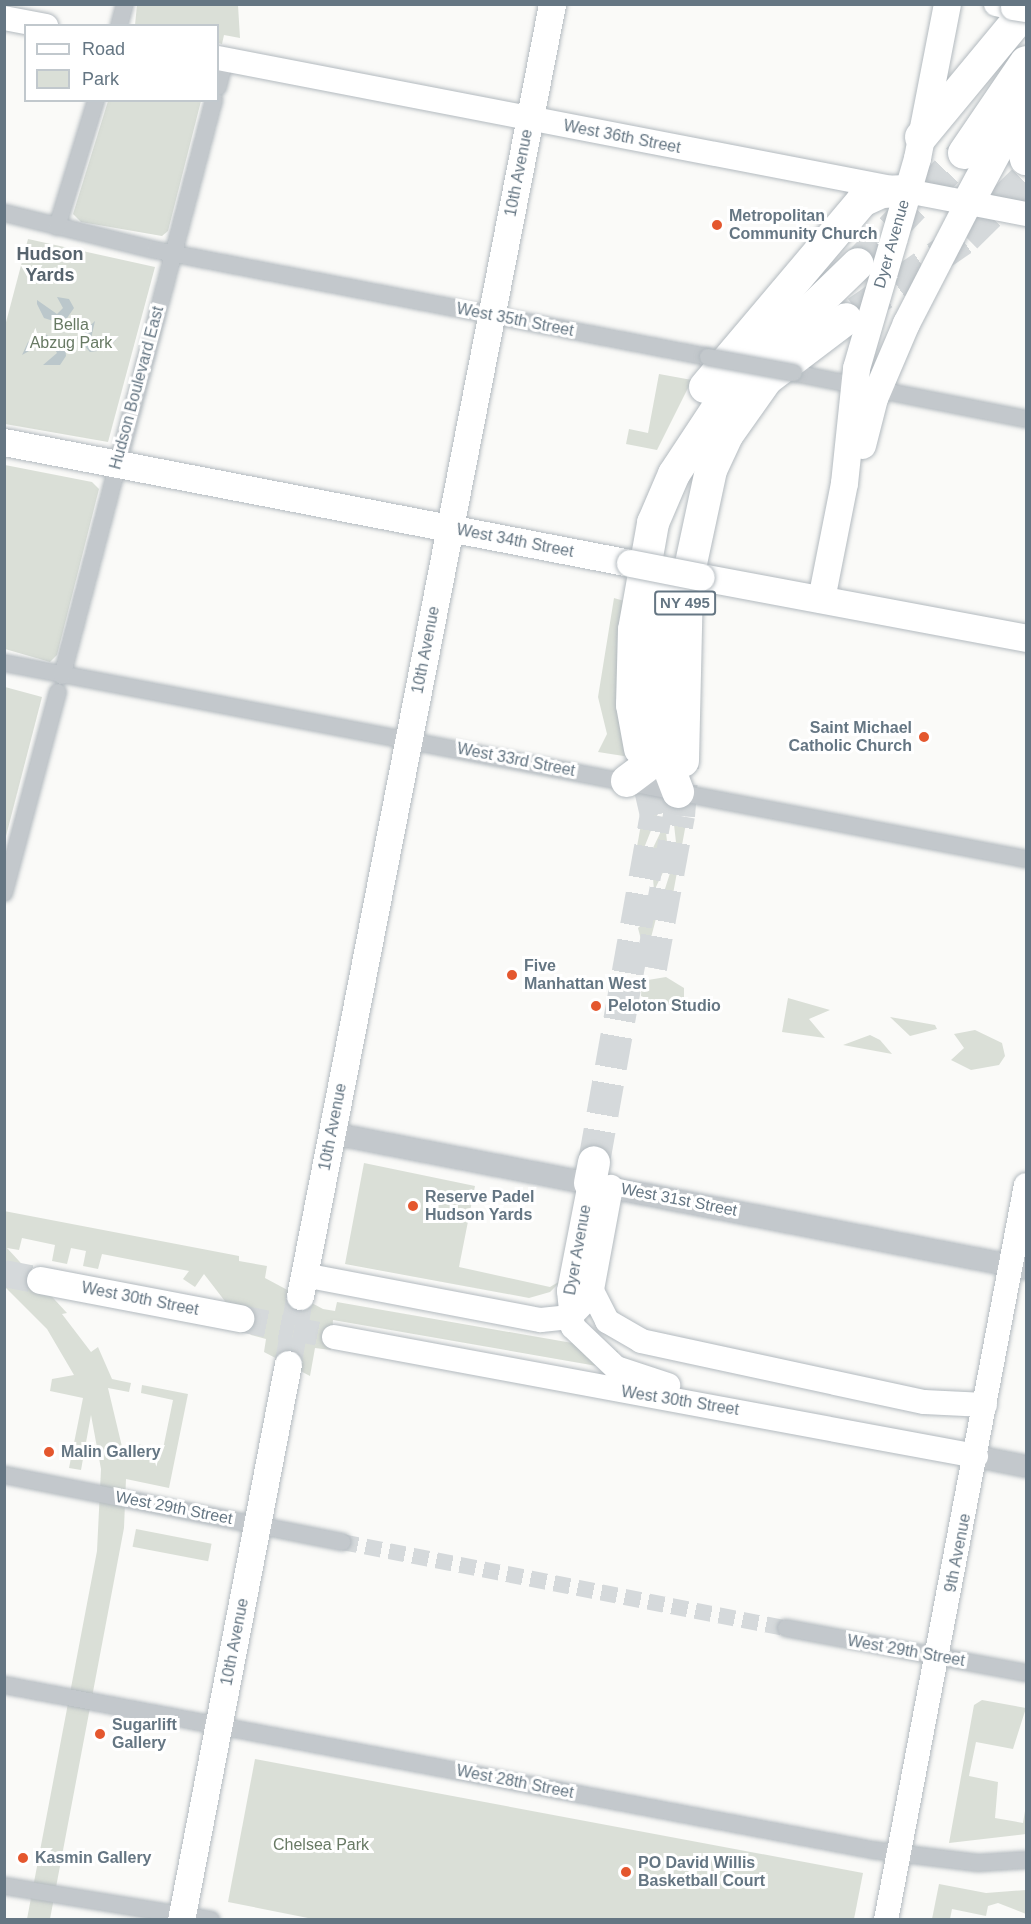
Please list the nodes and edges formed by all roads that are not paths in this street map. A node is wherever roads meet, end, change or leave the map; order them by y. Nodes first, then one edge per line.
1 (125, 4) edge
2 (552, 4) edge
3 (947, 4) edge
4 (1015, 8) edge
5 (4, 18) edge
6 (36, 24) edge
7 (120, 24) edge
8 (221, 58) edge
9 (1026, 62) edge
10 (219, 77) edge
11 (95, 102) edge
12 (213, 102) edge
13 (1026, 108) edge
14 (530, 119) junction
15 (921, 136) junction
16 (964, 153) tunnel mouth
17 (1026, 159) edge
18 (907, 191) junction
19 (968, 203) junction
20 (4, 213) edge
21 (1026, 214) edge
22 (57, 227) junction
23 (173, 253) junction
24 (858, 264) tunnel mouth
25 (491, 316) junction
26 (846, 319) tunnel mouth
27 (866, 387) junction
28 (1026, 418) edge
29 (708, 440) junction
30 (4, 442) edge
31 (117, 464) junction
32 (653, 523) junction
33 (449, 528) junction
34 (821, 599) junction
35 (1026, 638) edge
36 (4, 663) edge
37 (62, 676) junction
38 (58, 693) dead end
39 (408, 741) junction
40 (640, 749) tunnel mouth
41 (683, 761) tunnel mouth
42 (627, 782) junction
43 (678, 792) junction
44 (1026, 859) edge
45 (4, 893) edge
46 (332, 1133) junction
47 (602, 1174) junction
48 (1026, 1185) edge
49 (1019, 1266) edge
50 (40, 1280) tunnel mouth
51 (302, 1285) joint
52 (592, 1291) junction
53 (570, 1317) junction
54 (240, 1318) tunnel mouth
55 (334, 1336) tunnel mouth
56 (288, 1364) tunnel mouth
57 (985, 1404) junction
58 (771, 1414) junction
59 (976, 1456) junction
60 (1026, 1466) edge
61 (4, 1475) edge
62 (258, 1525) junction
63 (342, 1542) tunnel mouth
64 (786, 1628) tunnel mouth
65 (938, 1657) junction
66 (1026, 1673) edge
67 (4, 1685) edge
68 (218, 1726) junction
69 (899, 1854) junction
70 (1026, 1860) edge
71 (4, 1886) edge
72 (182, 1918) edge
73 (212, 1920) edge
74 (886, 1920) edge

1 - 7 street
2 - 14 main road, 10th Avenue
3 - 15 main road, Dyer Avenue
4 - 15 highway
5 - 6 main road
8 - 10 street
8 - 14 main road, West 36th Street
9 - 16 highway
11 - 22 street
12 - 23 street, Hudson Boulevard East
13 - 17 highway
13 - 19 highway
14 - 18 main road, West 36th Street
14 - 25 main road, 10th Avenue
15 - 18 main road, Dyer Avenue
18 - 19 main road, West 36th Street
18 - 27 main road, Dyer Avenue
18 - 32 highway
19 - 21 main road, West 36th Street
19 - 27 main road, Dyer Avenue
20 - 22 street, West 35th Street
22 - 23 street, West 35th Street
23 - 25 street, West 35th Street
23 - 31 street, Hudson Boulevard East
24 - 29 highway, NY 495
25 - 27 street, West 35th Street, bridge
25 - 33 main road, 10th Avenue
26 - 29 highway, NY 495
27 - 28 street, West 35th Street
27 - 34 main road, Dyer Avenue
29 - 32 highway, NY 495
29 - 41 highway, NY 495
29 - 42 highway
29 - 43 highway
30 - 31 main road, West 34th Street
31 - 33 main road, West 34th Street
31 - 37 street, Hudson Boulevard East
32 - 40 highway, NY 495
33 - 34 main road, West 34th Street, bridge
33 - 39 main road, 10th Avenue
34 - 35 main road, West 34th Street
36 - 37 street, West 33rd Street
37 - 39 street, West 33rd Street
38 - 45 street
39 - 42 street, West 33rd Street
39 - 46 main road, 10th Avenue
42 - 43 street, West 33rd Street
43 - 44 street, West 33rd Street
46 - 47 street, West 31st Street
46 - 51 main road, 10th Avenue
47 - 49 street, West 31st Street
47 - 52 main road, Dyer Avenue
47 - 53 main road, Dyer Avenue
48 - 49 main road, 9th Avenue
49 - 57 main road, 9th Avenue
50 - 54 main road, West 30th Street
51 - 53 main road
52 - 53 main road, Dyer Avenue
52 - 57 main road
53 - 58 main road, Dyer Avenue
55 - 58 main road, West 30th Street
56 - 62 main road, 10th Avenue
57 - 59 main road, 9th Avenue
58 - 59 main road, West 30th Street
59 - 60 street, West 30th Street
59 - 65 main road, 9th Avenue
61 - 62 street, West 29th Street
62 - 63 street, West 29th Street
62 - 68 main road, 10th Avenue
64 - 65 street, West 29th Street
65 - 66 street, West 29th Street
65 - 69 main road, 9th Avenue
67 - 68 street, West 28th Street
68 - 69 street, West 28th Street
68 - 72 main road, 10th Avenue
69 - 70 street, West 28th Street
69 - 74 main road, 9th Avenue
71 - 72 street
72 - 73 street

